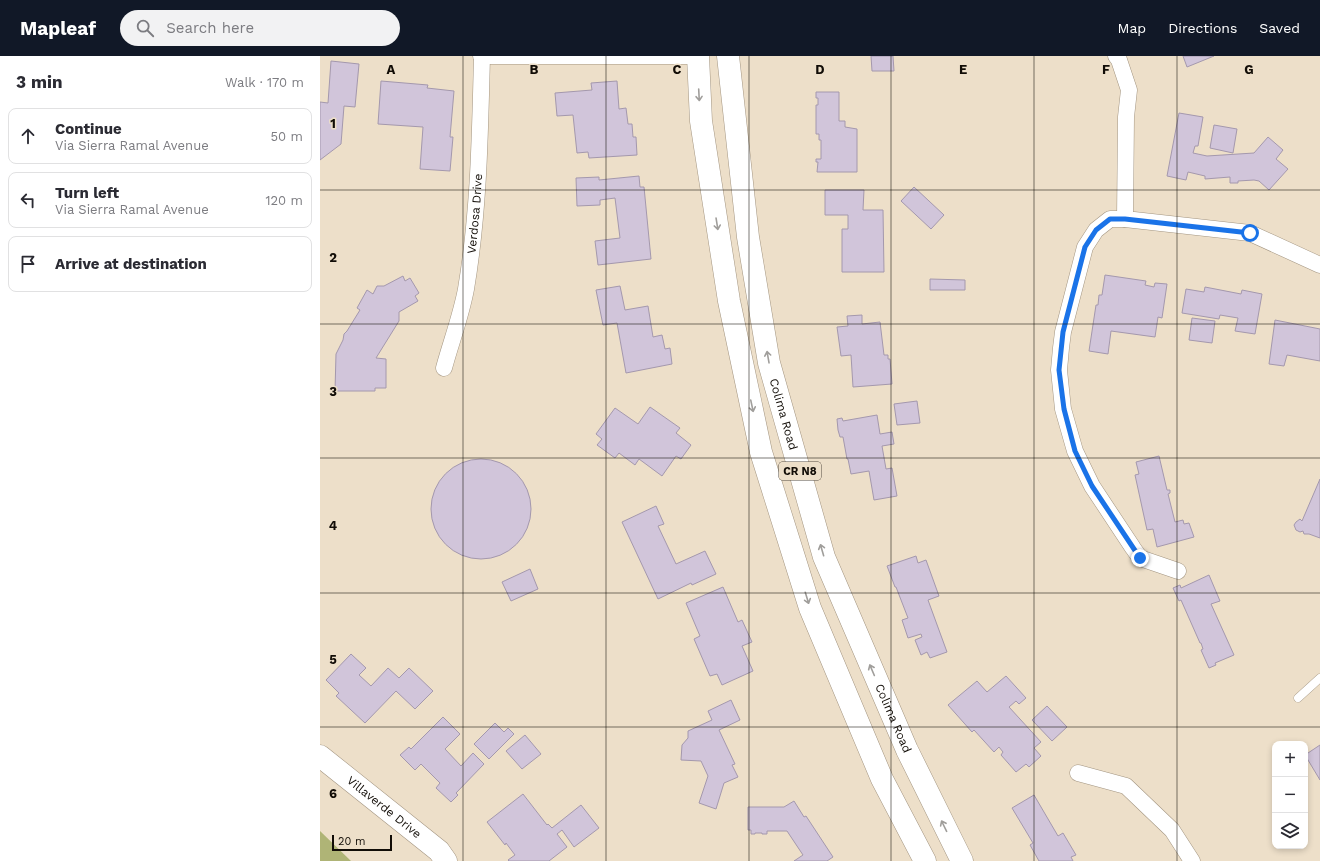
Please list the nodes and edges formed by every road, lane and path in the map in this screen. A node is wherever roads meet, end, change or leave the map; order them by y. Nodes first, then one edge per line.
1 (482, 56) edge
2 (698, 56) edge
3 (728, 56) edge
4 (1116, 56) edge
5 (1125, 219) junction
6 (1320, 265) edge
7 (444, 368) dead end
8 (1178, 571) dead end
9 (1320, 678) edge
10 (1298, 698) dead end
11 (320, 756) edge
12 (1078, 773) dead end
13 (446, 861) edge
14 (925, 861) edge
15 (962, 861) edge
16 (1192, 861) edge

1 - 2 street, Verdosa Drive
1 - 7 street, Verdosa Drive
2 -> 14 main road, CR N8
15 -> 3 main road, Colima Road / CR N8
4 - 5 street
5 - 6 street
5 - 8 street
9 - 10 lane
11 - 13 main road, Villaverde Drive
12 - 16 street

